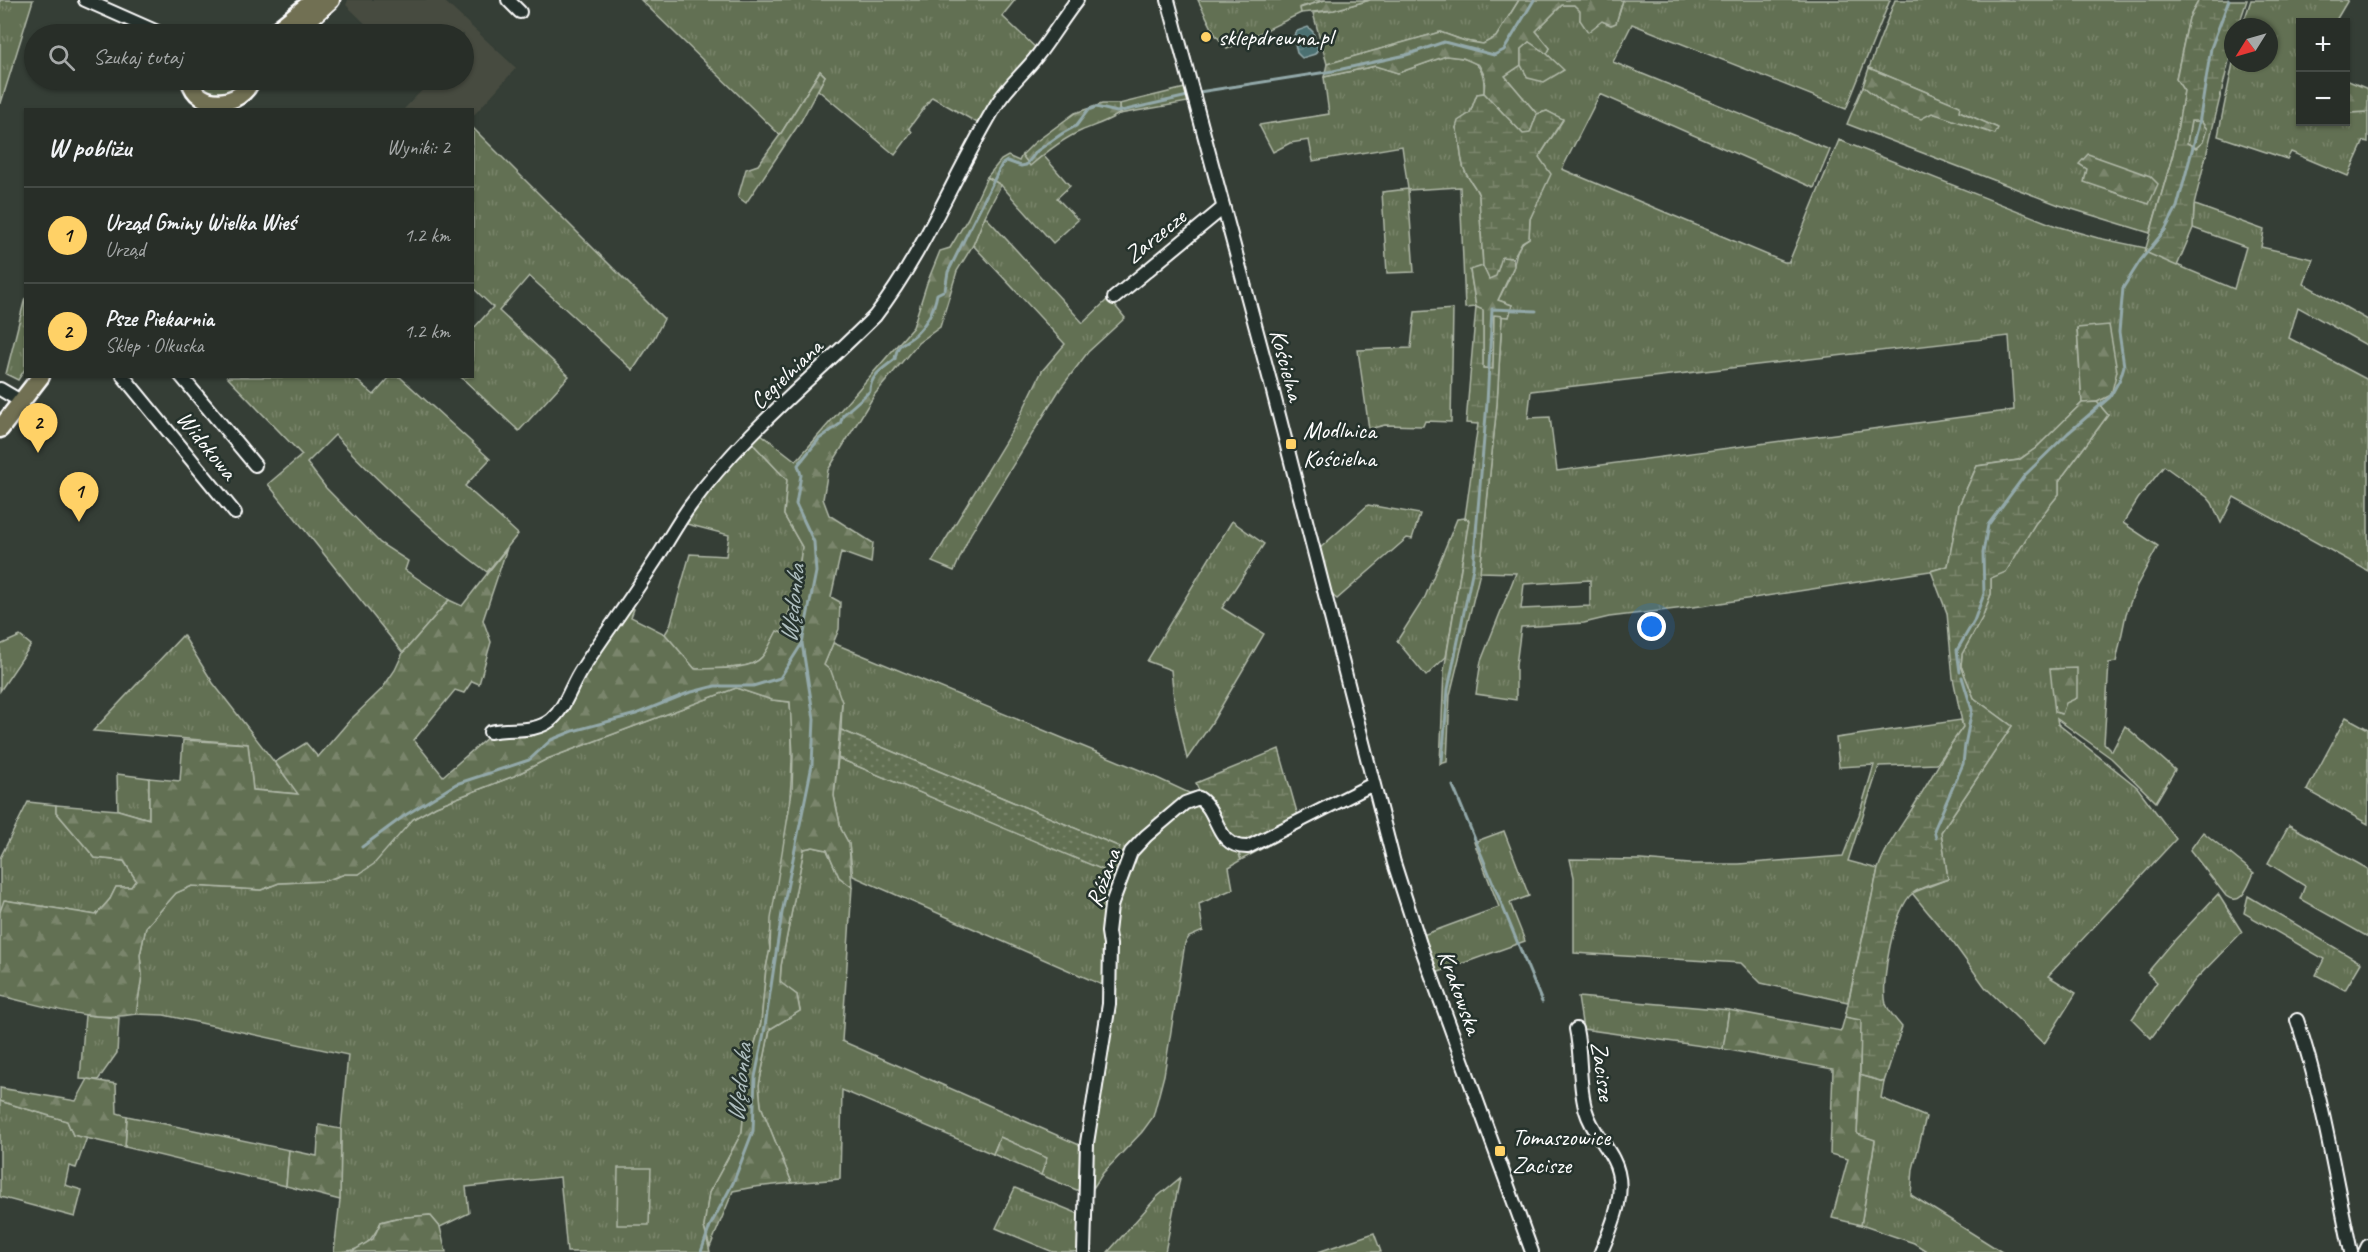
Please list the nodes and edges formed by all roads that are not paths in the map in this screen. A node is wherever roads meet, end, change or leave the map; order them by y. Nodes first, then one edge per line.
1 (85, 0) edge
2 (314, 0) edge
3 (331, 0) edge
4 (508, 0) edge
5 (1077, 0) edge
6 (1168, 0) edge
7 (520, 12) dead end
8 (139, 24) edge
9 (284, 24) edge
10 (304, 24) edge
11 (194, 90) edge
12 (198, 90) edge
13 (246, 90) edge
14 (227, 105) edge
15 (201, 108) edge
16 (1223, 208) junction
17 (1114, 298) dead end
18 (40, 378) edge
19 (125, 378) edge
20 (183, 378) edge
21 (0, 389) edge
22 (22, 402) junction
23 (0, 429) edge
24 (255, 465) dead end
25 (235, 513) dead end
26 (490, 732) dead end
27 (1362, 742) joint
28 (1373, 784) junction
29 (2296, 1020) dead end
30 (1576, 1029) dead end
31 (2368, 1246) edge
32 (1084, 1252) edge
33 (1532, 1252) edge
34 (1601, 1252) edge
35 (2351, 1252) edge
36 (2365, 1252) edge

1 - 8 street
2 - 9 main road
3 - 10 main road
4 - 7 street
5 - 26 street, Cegielniana
6 - 16 street, Kościelna
11 - 15 main road
12 - 14 main road
13 - 14 main road
16 - 17 street, Zarzecze
16 - 27 street, Kościelna
18 - 22 main road
19 - 25 street, Widokowa
20 - 24 street
21 - 22 street
22 - 23 main road
27 - 28 street, Krakowska
28 - 32 street, Różana
28 - 33 street, Krakowska
29 - 35 street
30 - 34 street, Zacisze
31 - 36 street

